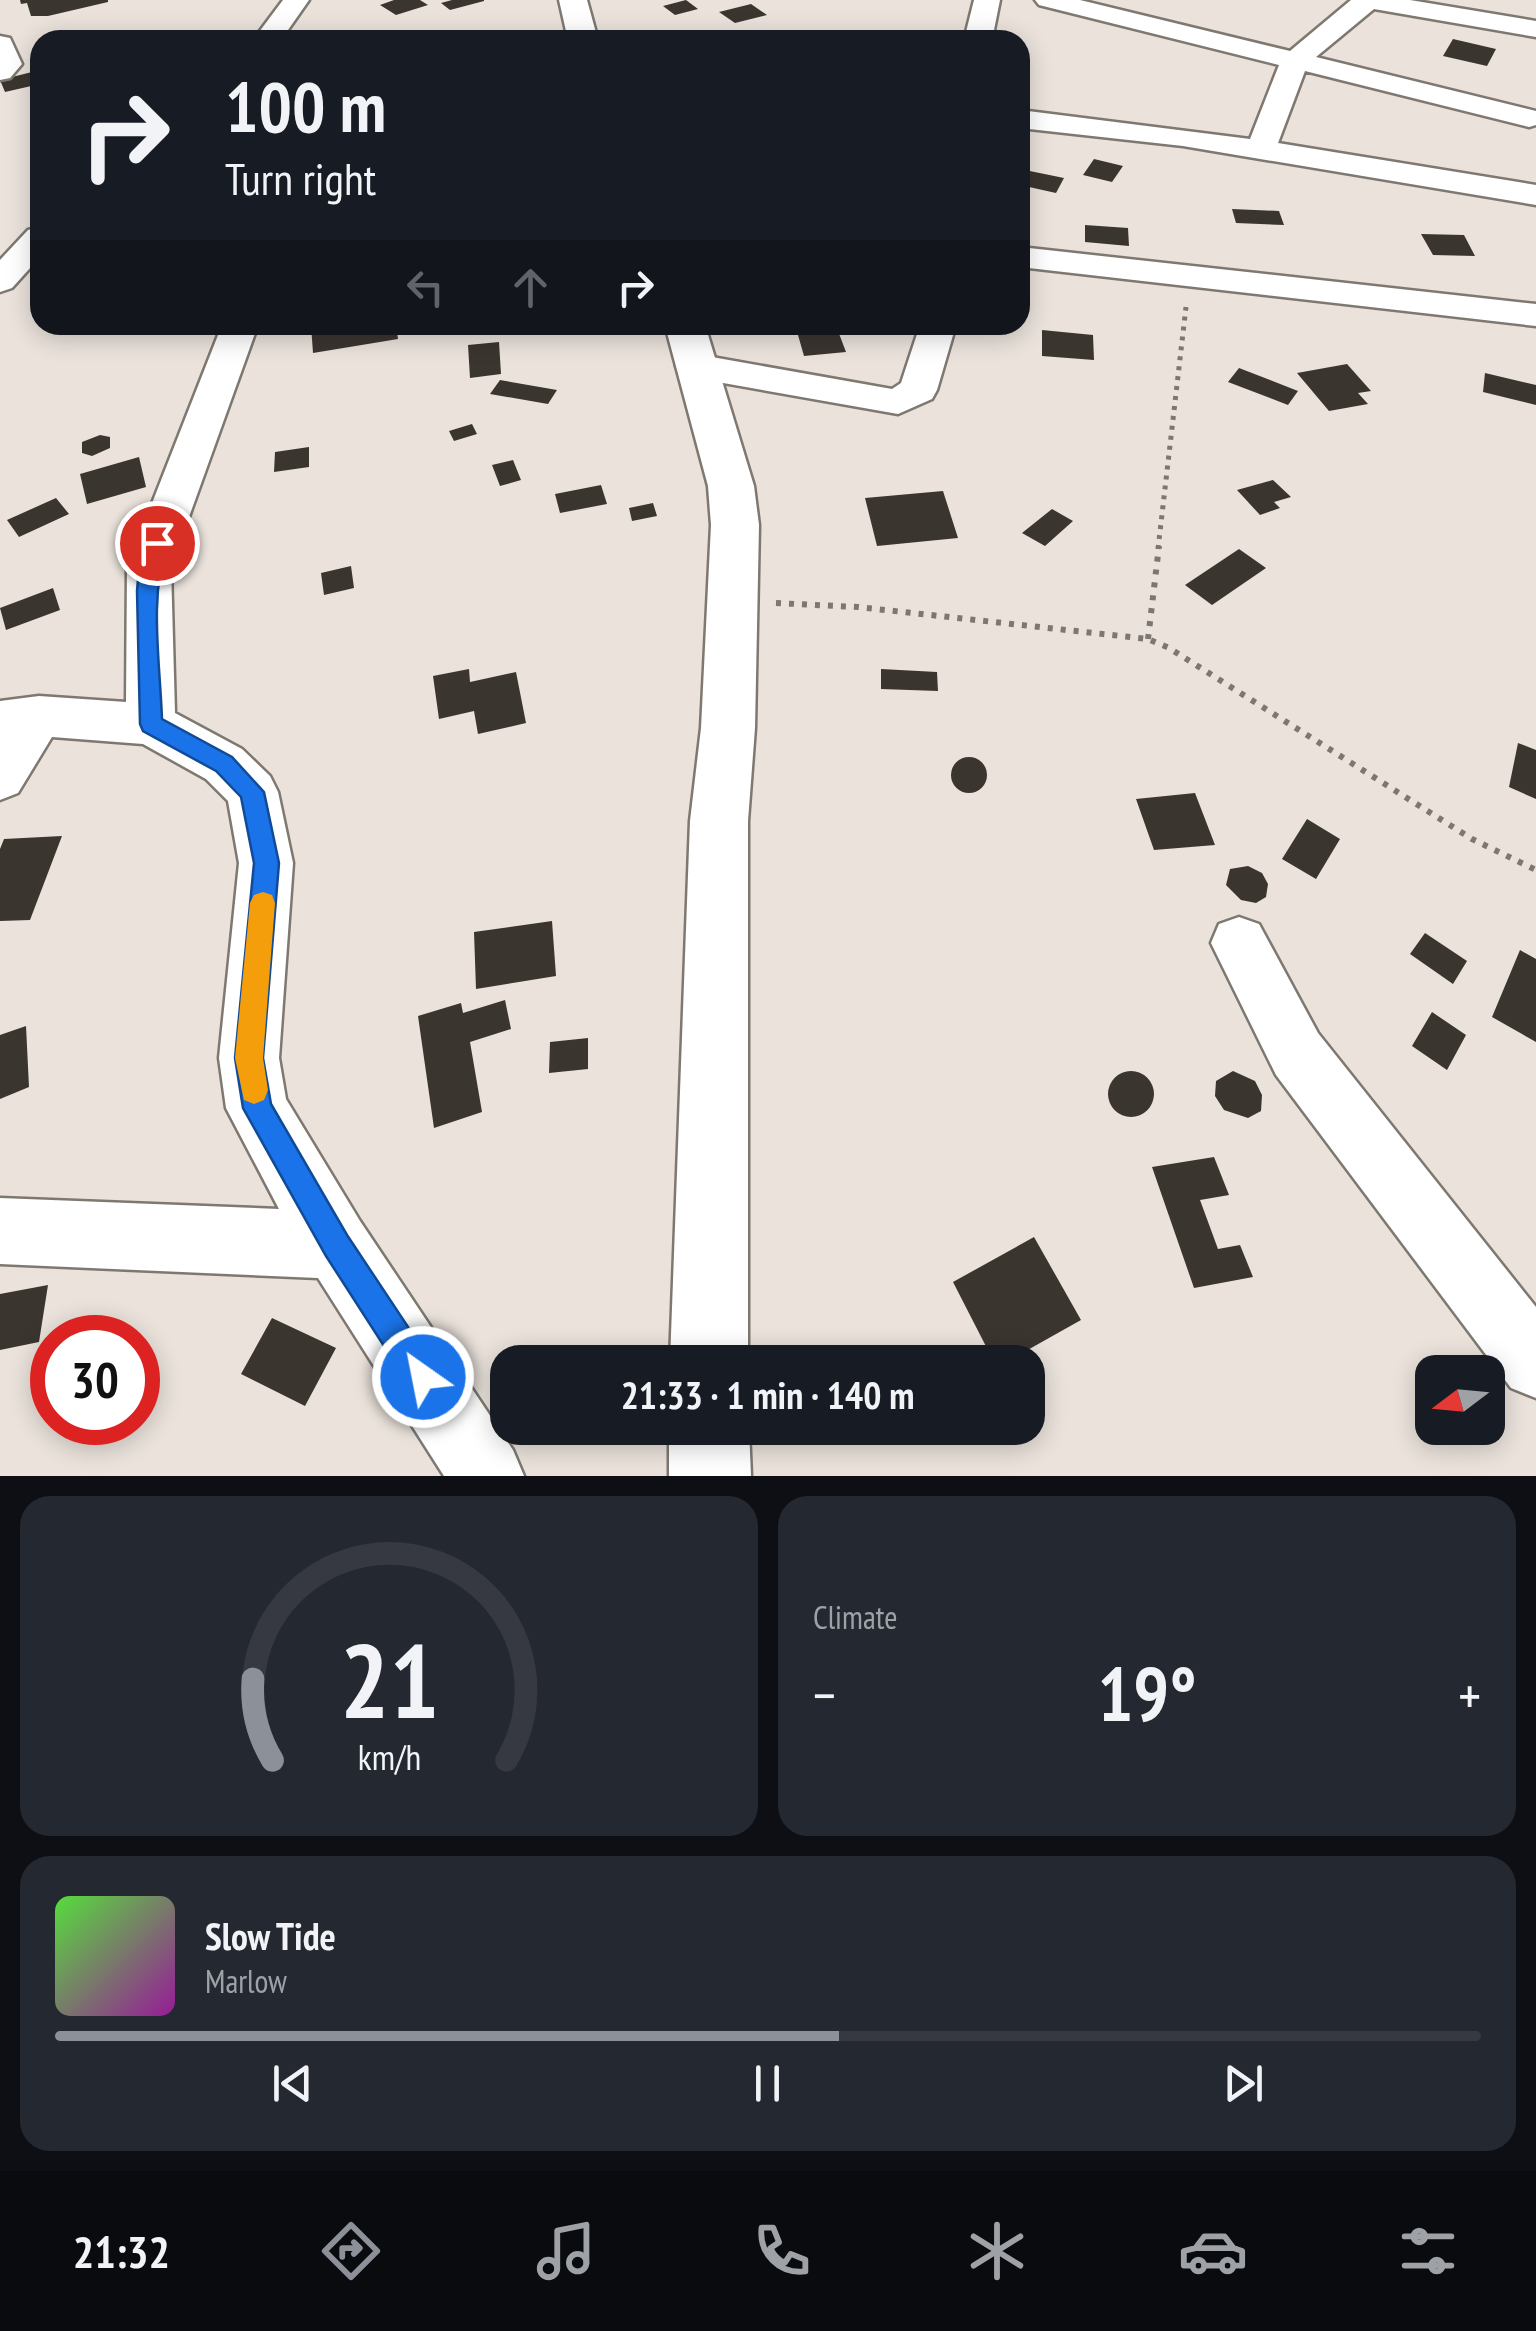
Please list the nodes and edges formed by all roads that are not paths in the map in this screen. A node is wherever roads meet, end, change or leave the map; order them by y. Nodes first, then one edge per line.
1 (296, 0) edge
2 (574, 0) edge
3 (987, 0) edge
4 (1048, 0) edge
5 (1366, 1) edge
6 (1536, 28) edge
7 (274, 30) edge
8 (581, 30) edge
9 (980, 30) edge
10 (0, 44) edge
11 (1294, 62) junction
12 (0, 72) edge
13 (1536, 85) edge
14 (1529, 118) junction
15 (1030, 120) edge
16 (1260, 150) junction
17 (1533, 178) edge
18 (30, 248) edge
19 (1030, 258) edge
20 (0, 281) edge
21 (1536, 315) edge
22 (236, 335) edge
23 (935, 335) edge
24 (690, 346) edge
25 (19, 719) edge
26 (151, 724) junction
27 (0, 778) edge
28 (1240, 943) dead end
29 (0, 1232) edge
30 (336, 1245) junction
31 (709, 1345) edge
32 (1536, 1364) edge
33 (709, 1445) edge
34 (488, 1476) edge
35 (710, 1476) edge

1 - 7 street
2 - 8 street
3 - 9 street
4 - 11 street
5 - 6 street
5 - 11 street
10 - 12 street
11 - 14 street
11 - 16 street
13 - 14 street
14 - 17 street
15 - 16 street
16 - 17 street
18 - 20 street
19 - 21 street
22 - 26 street
23 - 24 street
24 - 31 street
25 - 26 street
25 - 27 street
26 - 30 street
28 - 32 street
29 - 30 street
30 - 34 street
33 - 35 street

